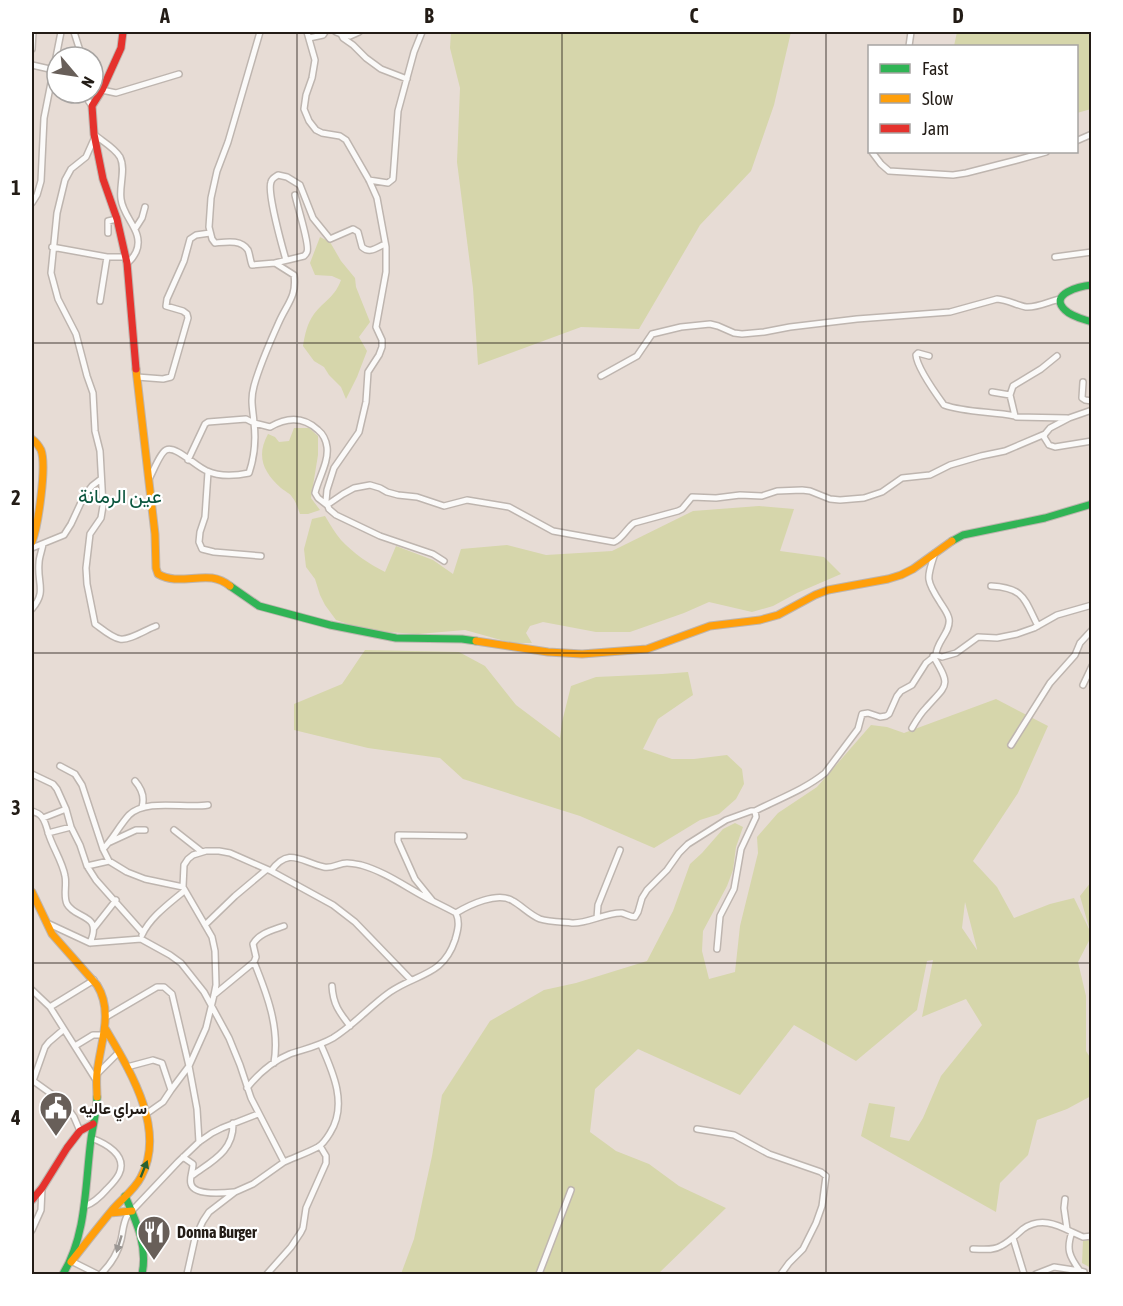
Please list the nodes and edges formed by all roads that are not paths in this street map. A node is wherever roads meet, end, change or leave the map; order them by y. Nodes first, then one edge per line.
1 (33, 32) edge
2 (123, 32) edge
3 (260, 32) edge
4 (325, 32) edge
5 (359, 32) edge
6 (422, 32) edge
7 (338, 33) edge
8 (308, 34) edge
9 (32, 50) edge
10 (179, 74) dead end
11 (406, 79) junction
12 (105, 83) edge
13 (105, 91) edge
14 (47, 105) edge
15 (92, 106) edge
16 (1092, 134) edge
17 (94, 137) junction
18 (1078, 141) edge
19 (873, 153) edge
20 (1042, 153) edge
21 (369, 180) junction
22 (295, 195) dead end
23 (32, 203) edge
24 (145, 207) dead end
25 (117, 219) junction
26 (135, 229) junction
27 (210, 232) junction
28 (108, 233) dead end
29 (385, 244) junction
30 (52, 247) junction
31 (1092, 252) edge
32 (107, 257) junction
33 (1055, 257) dead end
34 (127, 260) junction
35 (286, 260) junction
36 (275, 263) junction
37 (1092, 285) edge
38 (1060, 299) junction
39 (100, 301) dead end
40 (1092, 322) edge
41 (929, 356) dead end
42 (1057, 356) dead end
43 (601, 376) dead end
44 (137, 377) junction
45 (1083, 382) dead end
46 (992, 392) dead end
47 (1010, 395) junction
48 (1092, 401) edge
49 (1092, 410) edge
50 (1015, 416) junction
51 (1069, 418) junction
52 (254, 423) junction
53 (1045, 434) junction
54 (32, 439) edge
55 (1092, 441) edge
56 (188, 460) junction
57 (208, 472) junction
58 (101, 479) junction
59 (149, 480) junction
60 (327, 505) junction
61 (1090, 506) edge
62 (32, 542) edge
63 (43, 544) junction
64 (32, 549) edge
65 (935, 553) junction
66 (261, 556) dead end
67 (444, 561) dead end
68 (992, 586) dead end
69 (1092, 605) edge
70 (32, 609) edge
71 (156, 626) dead end
72 (1038, 626) junction
73 (1092, 630) edge
74 (935, 656) junction
75 (1092, 666) edge
76 (1083, 685) dead end
77 (912, 728) dead end
78 (1011, 745) dead end
79 (60, 766) dead end
80 (32, 774) edge
81 (135, 781) dead end
82 (208, 805) dead end
83 (142, 807) junction
84 (66, 808) junction
85 (32, 811) edge
86 (755, 811) junction
87 (42, 818) junction
88 (71, 827) junction
89 (145, 830) dead end
90 (174, 830) dead end
91 (48, 833) junction
92 (464, 836) dead end
93 (110, 842) junction
94 (103, 849) junction
95 (620, 850) dead end
96 (202, 852) junction
97 (109, 861) junction
98 (87, 866) junction
99 (269, 871) junction
100 (184, 889) junction
101 (32, 894) edge
102 (116, 900) junction
103 (433, 901) junction
104 (456, 913) junction
105 (597, 918) junction
106 (46, 922) junction
107 (205, 925) junction
108 (284, 926) dead end
109 (94, 928) junction
110 (142, 936) junction
111 (90, 943) junction
112 (717, 949) dead end
113 (254, 962) junction
114 (94, 980) junction
115 (411, 980) junction
116 (332, 986) dead end
117 (32, 990) edge
118 (214, 995) junction
119 (211, 1004) junction
120 (50, 1007) junction
121 (106, 1017) junction
122 (350, 1026) junction
123 (63, 1030) junction
124 (104, 1032) junction
125 (321, 1045) junction
126 (75, 1046) junction
127 (119, 1052) junction
128 (274, 1063) junction
129 (189, 1066) junction
130 (127, 1067) junction
131 (97, 1078) junction
132 (32, 1081) edge
133 (247, 1088) junction
134 (171, 1090) junction
135 (146, 1114) junction
136 (258, 1114) junction
137 (233, 1123) junction
138 (93, 1124) junction
139 (697, 1128) dead end
140 (80, 1131) junction
141 (91, 1138) junction
142 (199, 1142) junction
143 (320, 1146) junction
144 (183, 1157) junction
145 (284, 1162) junction
146 (191, 1176) junction
147 (42, 1188) junction
148 (571, 1190) dead end
149 (235, 1192) junction
150 (125, 1196) junction
151 (1065, 1199) dead end
152 (32, 1200) edge
153 (85, 1206) junction
154 (132, 1211) junction
155 (110, 1213) junction
156 (32, 1230) edge
157 (1070, 1231) junction
158 (1092, 1236) edge
159 (1013, 1238) junction
160 (973, 1249) dead end
161 (70, 1263) junction
162 (63, 1275) edge
163 (99, 1275) edge
164 (142, 1275) edge
165 (187, 1275) edge
166 (267, 1275) edge
167 (539, 1275) edge
168 (781, 1275) edge
169 (1024, 1275) edge
170 (1036, 1275) edge

1 - 9 street
2 - 12 main road
3 - 27 street
4 - 8 street
5 - 7 street
6 - 11 street
7 - 11 street
8 - 21 street
10 - 13 street
11 - 21 street
14 - 23 street
15 - 17 main road
16 - 18 street
17 - 25 main road
17 - 26 street
17 - 30 street
19 - 20 street
21 - 29 street
22 - 35 street
24 - 26 street
25 - 28 street
25 - 34 main road
26 - 34 street
27 - 36 street
27 - 44 street
29 - 35 street
29 - 60 street
30 - 32 street
30 - 58 street
31 - 33 street
32 - 34 street
32 - 39 street
34 - 44 main road
35 - 36 street
36 - 52 street
37 - 38 main road
38 - 40 main road
38 - 43 street
41 - 50 street
42 - 47 street
44 - 59 main road
45 - 48 street
46 - 47 street
47 - 50 street
49 - 51 street
50 - 51 street
51 - 53 street
52 - 56 street
52 - 57 street
52 - 60 street
53 - 55 street
53 - 60 street
54 - 62 main road
56 - 57 street
56 - 59 street
57 - 66 street
58 - 63 street
58 - 71 street
59 - 65 main road
60 - 67 street
61 - 65 main road
63 - 64 street
63 - 70 street
65 - 74 street
68 - 72 street
69 - 72 street
72 - 74 street
73 - 78 street
74 - 77 street
74 - 86 street
75 - 76 street
79 - 94 street
80 - 84 street
81 - 83 street
82 - 83 street
83 - 93 street
84 - 87 street
84 - 88 street
85 - 87 street
86 - 105 street
86 - 112 street
87 - 91 street
88 - 91 street
88 - 98 street
89 - 93 street
90 - 96 street
91 - 109 street
92 - 103 street
93 - 94 street
94 - 97 street
95 - 105 street
96 - 99 street
96 - 100 street
97 - 98 street
97 - 100 street
98 - 102 street
99 - 103 street
99 - 107 street
99 - 115 street
100 - 107 street
100 - 110 street
101 - 106 main road
102 - 109 street
102 - 110 street
103 - 104 street
104 - 105 street
104 - 115 street
106 - 111 street
106 - 114 main road
107 - 118 street
108 - 113 street
109 - 111 street
110 - 111 street
110 - 119 street
113 - 118 street
113 - 128 street
114 - 120 street
114 - 121 main road
115 - 122 street
116 - 122 street
117 - 120 street
118 - 119 street
119 - 129 street
119 - 133 street
120 - 123 street
121 - 124 main road
121 - 129 street
122 - 125 street
123 - 126 street
123 - 132 street
124 - 126 street
124 - 127 main road
124 - 131 main road
125 - 128 street
125 - 143 street
126 - 131 street
127 - 130 main road
127 - 131 street
128 - 133 street
129 - 134 street
129 - 142 street
130 - 134 street
130 - 135 main road
131 - 138 main road
132 - 140 street
133 - 136 street
134 - 135 street
150 -> 135 main road
136 - 137 street
136 - 145 street
137 - 142 street
137 - 146 street
138 - 140 main road
138 - 141 main road
139 - 168 street
140 - 147 main road
141 - 153 main road
141 - 153 street
142 - 144 street
143 - 145 street
143 - 166 street
144 - 146 street
144 - 154 street
145 - 149 street
146 - 149 street
147 - 152 main road
147 - 156 street
148 - 167 street
149 - 165 street
150 - 154 main road
150 - 155 main road
151 - 157 street
153 - 161 main road
154 - 155 main road
154 -> 163 street
154 - 164 main road
155 - 161 main road
157 - 158 street
157 - 159 street
157 - 170 street
159 - 160 street
159 - 169 street
161 - 162 main road
161 - 163 street

